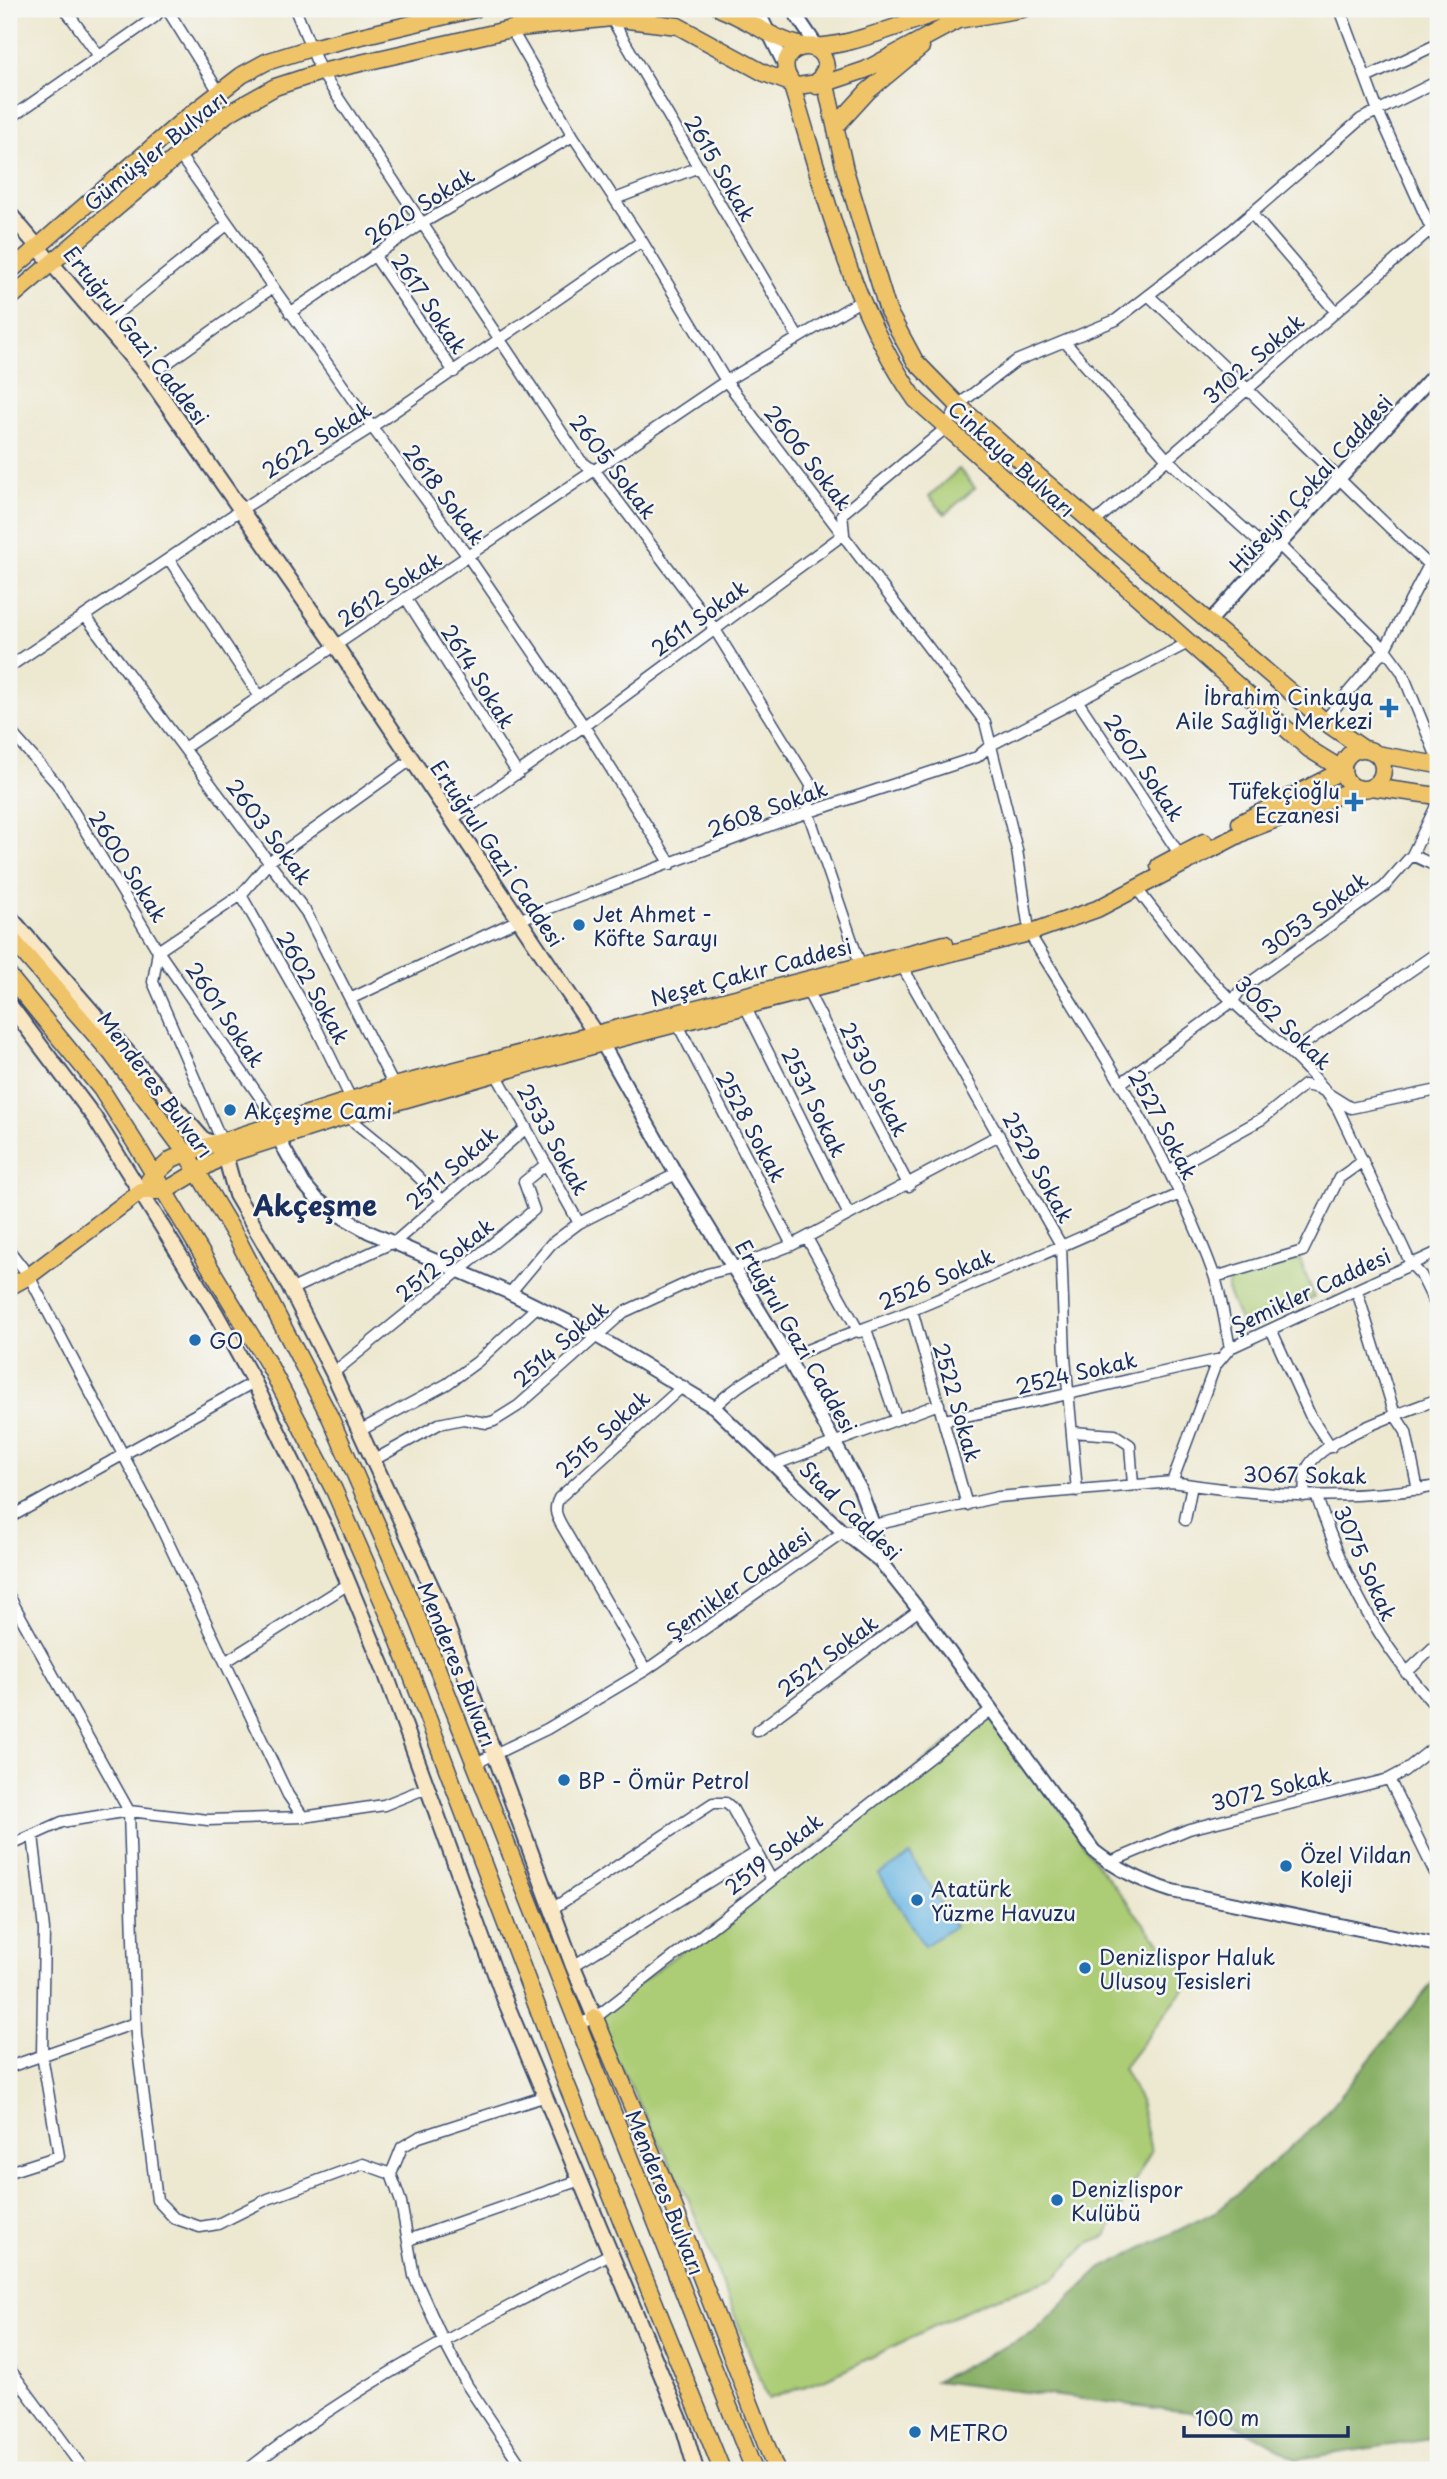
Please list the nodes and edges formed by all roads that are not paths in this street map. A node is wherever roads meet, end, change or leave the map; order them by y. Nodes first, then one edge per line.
1 (65, 9) edge
2 (161, 9) edge
3 (167, 9) edge
4 (295, 9) edge
5 (475, 9) edge
6 (721, 9) edge
7 (757, 9) edge
8 (792, 9) edge
9 (1023, 9) edge
10 (1340, 9) edge
11 (922, 13) edge
12 (954, 15) edge
13 (611, 18) junction
14 (511, 29) junction
15 (770, 35) junction
16 (932, 35) junction
17 (1438, 44) edge
18 (814, 47) junction
19 (310, 48) junction
20 (99, 56) junction
21 (321, 72) junction
22 (787, 73) junction
23 (1366, 78) junction
24 (825, 80) junction
25 (1438, 81) edge
26 (219, 92) junction
27 (1378, 111) junction
28 (9, 120) edge
29 (836, 126) junction
30 (573, 136) junction
31 (178, 153) junction
32 (699, 167) junction
33 (615, 200) junction
34 (9, 213) edge
35 (1251, 213) junction
36 (228, 224) junction
37 (421, 224) junction
38 (1435, 225) edge
39 (642, 241) junction
40 (1438, 244) edge
41 (40, 246) junction
42 (374, 255) junction
43 (53, 263) junction
44 (9, 272) edge
45 (272, 288) junction
46 (1148, 295) junction
47 (9, 299) edge
48 (862, 300) junction
49 (1335, 311) junction
50 (290, 313) junction
51 (104, 324) junction
52 (798, 337) junction
53 (500, 341) junction
54 (1065, 342) junction
55 (1438, 370) edge
56 (454, 372) junction
57 (148, 377) junction
58 (726, 381) junction
59 (1248, 387) junction
60 (958, 405) junction
61 (372, 427) junction
62 (946, 428) junction
63 (1167, 458) junction
64 (596, 472) junction
65 (1339, 480) junction
66 (242, 509) junction
67 (1094, 523) junction
68 (844, 534) junction
69 (1276, 550) junction
70 (1438, 554) edge
71 (469, 558) junction
72 (169, 559) junction
73 (1429, 565) junction
74 (407, 600) junction
75 (86, 617) junction
76 (1209, 622) junction
77 (714, 628) junction
78 (1188, 643) junction
79 (336, 646) junction
80 (1385, 649) junction
81 (9, 667) edge
82 (260, 697) junction
83 (1077, 701) junction
84 (1324, 721) junction
85 (584, 726) junction
86 (9, 730) edge
87 (991, 745) junction
88 (184, 748) junction
89 (1370, 751) junction
90 (411, 760) junction
91 (1438, 760) edge
92 (1438, 765) edge
93 (1343, 769) junction
94 (518, 774) junction
95 (1364, 787) junction
96 (1438, 796) edge
97 (1438, 802) edge
98 (808, 813) junction
99 (451, 820) junction
100 (1180, 855) junction
101 (1412, 855) junction
102 (270, 861) junction
103 (671, 864) junction
104 (1438, 867) edge
105 (1137, 889) junction
106 (241, 895) junction
107 (9, 915) edge
108 (518, 920) junction
109 (1028, 928) junction
110 (9, 936) edge
111 (158, 951) junction
112 (1438, 952) edge
113 (860, 964) junction
114 (902, 966) junction
115 (9, 976) edge
116 (807, 989) junction
117 (352, 998) junction
118 (1233, 1001) junction
119 (9, 1004) edge
120 (745, 1006) junction
121 (678, 1025) junction
122 (599, 1039) junction
123 (1293, 1052) junction
124 (496, 1074) junction
125 (1121, 1083) junction
126 (394, 1086) junction
127 (1438, 1090) edge
128 (1331, 1098) junction
129 (351, 1099) junction
130 (346, 1116) junction
131 (525, 1129) junction
132 (275, 1130) junction
133 (999, 1135) junction
134 (224, 1148) junction
135 (186, 1153) junction
136 (1363, 1161) junction
137 (545, 1165) junction
138 (1168, 1171) junction
139 (153, 1173) junction
140 (198, 1174) junction
141 (676, 1174) junction
142 (909, 1186) junction
143 (141, 1191) junction
144 (165, 1191) junction
145 (1180, 1194) junction
146 (441, 1199) junction
147 (849, 1215) junction
148 (579, 1223) junction
149 (807, 1238) junction
150 (396, 1241) junction
151 (792, 1245) junction
152 (1060, 1245) junction
153 (9, 1250) edge
154 (1438, 1252) edge
155 (1411, 1264) junction
156 (735, 1267) junction
157 (462, 1272) junction
158 (29, 1276) junction
159 (1215, 1277) junction
160 (9, 1287) edge
161 (290, 1290) junction
162 (1357, 1291) junction
163 (510, 1293) junction
164 (538, 1306) junction
165 (912, 1310) junction
166 (1438, 1310) edge
167 (1271, 1329) junction
168 (862, 1330) junction
169 (595, 1335) junction
170 (1230, 1348) junction
171 (789, 1360) junction
172 (1217, 1360) junction
173 (333, 1373) junction
174 (254, 1382) junction
175 (683, 1386) junction
176 (1068, 1396) junction
177 (1438, 1399) edge
178 (939, 1405) junction
179 (714, 1407) junction
180 (1395, 1415) junction
181 (896, 1418) junction
182 (944, 1420) junction
183 (361, 1430) junction
184 (1072, 1432) junction
185 (834, 1442) junction
186 (1331, 1447) junction
187 (122, 1453) junction
188 (374, 1460) junction
189 (776, 1464) junction
190 (1172, 1482) junction
191 (1133, 1485) junction
192 (1192, 1485) junction
193 (1438, 1486) edge
194 (1418, 1490) junction
195 (1077, 1491) junction
196 (1310, 1496) junction
197 (967, 1505) junction
198 (9, 1518) edge
199 (1185, 1520) dead end
200 (874, 1527) junction
201 (843, 1532) junction
202 (880, 1560) junction
203 (347, 1585) junction
204 (9, 1595) edge
205 (919, 1609) junction
206 (1438, 1643) edge
207 (225, 1662) junction
208 (646, 1670) junction
209 (1406, 1673) junction
210 (992, 1709) junction
211 (1438, 1709) edge
212 (757, 1731) dead end
213 (1438, 1744) edge
214 (494, 1754) junction
215 (474, 1764) junction
216 (1389, 1779) junction
217 (429, 1787) junction
218 (129, 1811) junction
219 (303, 1817) junction
220 (33, 1835) junction
221 (9, 1846) edge
222 (757, 1852) junction
223 (1108, 1863) junction
224 (771, 1878) junction
225 (1438, 1879) edge
226 (552, 1909) junction
227 (1438, 1945) edge
228 (573, 1966) junction
229 (595, 2018) junction
230 (135, 2023) junction
231 (577, 2024) junction
232 (43, 2055) junction
233 (9, 2067) edge
234 (546, 2096) junction
235 (9, 2172) edge
236 (391, 2174) junction
237 (580, 2180) junction
238 (408, 2240) junction
239 (610, 2254) junction
240 (443, 2340) junction
241 (9, 2368) edge
242 (84, 2470) edge
243 (247, 2470) edge
244 (524, 2470) edge
245 (696, 2470) edge
246 (722, 2470) edge
247 (754, 2470) edge
248 (776, 2470) edge

1 - 20 street
2 - 20 street
3 - 26 street
4 - 19 street, 2605 Sokak
5 - 19 main road, Gümüşler Bulvarı
6 - 15 main road
7 - 15 street
8 - 18 street
9 - 12 main road
10 - 23 street
11 - 12 main road
11 - 16 street
11 - 18 main road
12 - 16 main road
13 - 14 main road, Gümüşler Bulvarı
13 - 22 main road, Gümüşler Bulvarı
13 - 32 street, 2615 Sokak
14 - 21 main road, Gümüşler Bulvarı
14 - 30 street, 2606 Sokak
15 - 18 main road
15 - 22 street
16 - 24 main road
16 - 29 main road
17 - 23 street
18 - 22 main road
18 - 24 main road
19 - 21 street, 2605 Sokak
19 - 26 main road, Gümüşler Bulvarı
20 - 28 street
21 - 31 main road, Gümüşler Bulvarı
21 - 37 street, 2605 Sokak
22 - 24 main road
22 - 48 main road, Cinkaya Bulvarı
23 - 27 street
24 - 29 main road, Cinkaya Bulvarı
25 - 27 street
26 - 41 main road, Gümüşler Bulvarı
27 - 35 street
27 - 38 street
29 - 60 main road, Cinkaya Bulvarı
30 - 33 street, 2606 Sokak
30 - 37 street, 2620 Sokak
31 - 36 street, 2618 Sokak
31 - 43 main road, Gümüşler Bulvarı
32 - 33 street
32 - 52 street, 2615 Sokak
33 - 39 street, 2606 Sokak
34 - 41 main road, Ertuğrul Gazi Caddesi
35 - 46 street
35 - 49 street
36 - 45 street, 2618 Sokak
36 - 51 street
37 - 42 street, 2620 Sokak
37 - 53 street, 2605 Sokak
38 - 40 street
38 - 49 street, 3102. Sokak
39 - 53 street, 2622 Sokak
39 - 58 street, 2606 Sokak
41 - 43 main road, Ertuğrul Gazi Caddesi
41 - 44 main road, Gümüşler Bulvarı
42 - 50 street, 2620 Sokak
42 - 56 street, 2617 Sokak
43 - 47 main road, Gümüşler Bulvarı
43 - 51 main road, Ertuğrul Gazi Caddesi
45 - 50 street, 2618 Sokak
45 - 57 street
46 - 54 street
46 - 59 street
48 - 52 street, 2612 Sokak
48 - 62 main road, Cinkaya Bulvarı
49 - 59 street, 3102. Sokak
50 - 61 street, 2618 Sokak
51 - 57 main road, Ertuğrul Gazi Caddesi
52 - 58 street, 2612 Sokak
53 - 56 street, 2622 Sokak
53 - 64 street, 2605 Sokak
54 - 60 street
54 - 63 street
55 - 65 street, Hüseyin Çokal Caddesi
56 - 61 street, 2622 Sokak
57 - 66 main road, Ertuğrul Gazi Caddesi
58 - 64 street, 2612 Sokak
58 - 68 street, 2606 Sokak
59 - 63 street, 3102. Sokak
59 - 65 street
60 - 62 street
60 - 67 main road, Cinkaya Bulvarı
61 - 66 street, 2622 Sokak
61 - 71 street, 2618 Sokak
62 - 68 street
62 - 78 main road, Cinkaya Bulvarı
63 - 67 street, 3102. Sokak
63 - 69 street
64 - 71 street, 2612 Sokak
64 - 77 street, 2605 Sokak
65 - 69 street, Hüseyin Çokal Caddesi
65 - 73 street
66 - 72 street, 2622 Sokak
66 - 79 main road, Ertuğrul Gazi Caddesi
67 - 76 main road, Cinkaya Bulvarı
68 - 77 street, 2611 Sokak
68 - 87 street, 2606 Sokak
69 - 76 street, Hüseyin Çokal Caddesi
69 - 80 street
70 - 73 street
71 - 74 street, 2612 Sokak
71 - 85 street, 2618 Sokak
72 - 75 street, 2622 Sokak
72 - 82 street
73 - 80 street
74 - 79 street, 2612 Sokak
74 - 94 street, 2614 Sokak
75 - 81 street, 2622 Sokak
75 - 88 street, 2603 Sokak
76 - 84 main road, Cinkaya Bulvarı
77 - 85 street, 2611 Sokak
77 - 98 street, 2605 Sokak
78 - 83 street, 2608 Sokak
78 - 93 main road, Cinkaya Bulvarı
79 - 82 street, 2612 Sokak
79 - 90 main road, Ertuğrul Gazi Caddesi
80 - 84 street
80 - 91 street
82 - 88 street, 2612 Sokak
83 - 87 street, 2608 Sokak
83 - 100 street, 2607 Sokak
84 - 89 main road, Cinkaya Bulvarı
85 - 94 street, 2611 Sokak
85 - 103 street, 2618 Sokak
86 - 111 street, 2600 Sokak
87 - 98 street, 2608 Sokak
87 - 109 street, 2606 Sokak
88 - 102 street, 2603 Sokak
89 - 92 main road, Cinkaya Bulvarı
89 - 93 main road
89 - 95 main road
90 - 99 main road, Ertuğrul Gazi Caddesi
90 - 102 street
93 - 95 main road
93 - 100 main road, Neşet Çakır Caddesi
94 - 99 street, 2611 Sokak
95 - 96 main road
95 - 105 main road, Neşet Çakır Caddesi
97 - 101 street, 3053 Sokak
98 - 103 street, 2608 Sokak
98 - 113 street, 2605 Sokak
99 - 108 main road, Ertuğrul Gazi Caddesi
100 - 109 main road, Neşet Çakır Caddesi
101 - 104 street
101 - 118 street, 3053 Sokak
102 - 106 street
102 - 117 street, 2603 Sokak
103 - 108 street, 2608 Sokak
105 - 109 main road, Neşet Çakır Caddesi
105 - 118 street, 3062 Sokak
106 - 111 street
106 - 129 street, 2602 Sokak
107 - 134 main road
108 - 117 street, 2608 Sokak
108 - 122 main road, Ertuğrul Gazi Caddesi
109 - 113 main road, Neşet Çakır Caddesi
109 - 114 main road, Neşet Çakır Caddesi
109 - 125 street, 2527 Sokak
110 - 135 main road, Menderes Bulvarı
111 - 132 street, 2601 Sokak
111 - 134 street, 2600 Sokak
112 - 123 street
113 - 122 main road, Neşet Çakır Caddesi
114 - 116 main road, Neşet Çakır Caddesi
114 - 133 street, 2529 Sokak
115 - 139 main road
116 - 120 main road, Neşet Çakır Caddesi
116 - 142 street, 2530 Sokak
117 - 126 street, 2603 Sokak
118 - 123 street, 3062 Sokak
118 - 125 street, 3053 Sokak
119 - 143 main road
120 - 121 main road, Neşet Çakır Caddesi
120 - 147 street, 2531 Sokak
121 - 122 main road, Neşet Çakır Caddesi
121 - 151 street, 2528 Sokak
122 - 124 main road, Neşet Çakır Caddesi
122 - 126 main road, Neşet Çakır Caddesi
122 - 141 street, Ertuğrul Gazi Caddesi
123 - 128 street, 3062 Sokak
124 - 130 main road, Neşet Çakır Caddesi
124 - 131 street, 2533 Sokak
125 - 138 street, 2527 Sokak
126 - 129 main road, Neşet Çakır Caddesi
127 - 128 street
128 - 136 street, 3062 Sokak
128 - 138 street
129 - 132 main road, Neşet Çakır Caddesi
130 - 132 main road, Neşet Çakır Caddesi
130 - 146 street
131 - 137 street, 2533 Sokak
131 - 146 street, 2511 Sokak
132 - 134 main road, Neşet Çakır Caddesi
132 - 150 street, Stad Caddesi
133 - 142 street, 2514 Sokak
133 - 152 street, 2529 Sokak
134 - 135 main road, Neşet Çakır Caddesi
134 - 140 main road, Neşet Çakır Caddesi
134 - 161 main road
135 - 139 main road, Neşet Çakır Caddesi
135 - 140 main road, Menderes Bulvarı
136 - 155 street, 3062 Sokak
136 - 159 street
137 - 148 street, 2533 Sokak
137 - 157 street, 2512 Sokak
138 - 145 street, 2527 Sokak
139 - 143 main road
139 - 144 main road
140 - 144 main road, Neşet Çakır Caddesi
140 - 215 main road, Menderes Bulvarı
141 - 148 street
141 - 156 street, Ertuğrul Gazi Caddesi
142 - 147 street, 2514 Sokak
143 - 144 main road
143 - 158 main road
143 - 174 main road
144 - 246 main road
145 - 152 street, 2526 Sokak
145 - 159 street, 2527 Sokak
146 - 150 street, 2511 Sokak
147 - 149 street, 2514 Sokak
148 - 163 street
149 - 151 street, 2514 Sokak
149 - 168 street
150 - 157 street, Stad Caddesi
150 - 161 street, 2511 Sokak
151 - 156 street, 2514 Sokak
152 - 165 street, 2526 Sokak
152 - 176 street, 2529 Sokak
153 - 158 street
154 - 155 street, Şemikler Caddesi
155 - 162 street, Şemikler Caddesi
155 - 166 street, 3062 Sokak
156 - 169 street, 2514 Sokak
156 - 171 street, Ertuğrul Gazi Caddesi
157 - 163 street, Stad Caddesi
157 - 173 street, 2512 Sokak
158 - 160 main road
158 - 187 street
159 - 170 street, 2527 Sokak
161 - 173 main road
162 - 167 street, Şemikler Caddesi
162 - 180 street
163 - 164 street, Stad Caddesi
164 - 169 street, Stad Caddesi
164 - 183 street
165 - 168 street, 2526 Sokak
165 - 178 street, 2522 Sokak
167 - 170 street, Şemikler Caddesi
167 - 186 street
168 - 171 street, 2526 Sokak
168 - 181 street
169 - 175 street, Stad Caddesi
169 - 188 street, 2514 Sokak
170 - 172 street, Şemikler Caddesi
171 - 179 street, 2526 Sokak
171 - 185 street, Ertuğrul Gazi Caddesi
172 - 176 street, 2524 Sokak
172 - 190 street, Şemikler Caddesi
173 - 183 main road
174 - 187 street
174 - 203 main road
175 - 179 street, Stad Caddesi
175 - 208 street, 2515 Sokak
176 - 182 street, 2524 Sokak
176 - 184 street, 2529 Sokak
177 - 180 street
178 - 181 street
178 - 182 street, 2522 Sokak
179 - 189 street, Stad Caddesi
180 - 186 street
180 - 194 street
181 - 185 street
182 - 197 street, 2522 Sokak
183 - 188 main road
184 - 191 street
184 - 195 street, 2529 Sokak
185 - 189 street
185 - 200 street, Ertuğrul Gazi Caddesi
186 - 196 street
187 - 198 street
187 - 207 street
188 - 214 main road
189 - 201 street, Stad Caddesi
190 - 191 street, Şemikler Caddesi
190 - 192 street, 3067 Sokak
191 - 195 street, Şemikler Caddesi
192 - 196 street, 3067 Sokak
192 - 199 street
193 - 194 street, 3067 Sokak
194 - 196 street, 3067 Sokak
195 - 197 street, Şemikler Caddesi
196 - 209 street, 3075 Sokak
197 - 200 street, Şemikler Caddesi
200 - 201 street, Şemikler Caddesi
200 - 202 street, Ertuğrul Gazi Caddesi
201 - 202 street, Stad Caddesi
201 - 208 street, Şemikler Caddesi
202 - 205 street, Stad Caddesi
203 - 207 street
203 - 217 main road
204 - 218 street
205 - 210 street, Stad Caddesi
205 - 212 street, 2521 Sokak
206 - 209 street
207 - 219 street
208 - 214 street, Şemikler Caddesi
209 - 211 street, 3075 Sokak
210 - 223 street, Stad Caddesi
210 - 224 street, 2519 Sokak
213 - 216 street, 3072 Sokak
214 - 215 street, Şemikler Caddesi
214 - 226 main road
215 - 231 main road, Menderes Bulvarı
216 - 223 street, 3072 Sokak
216 - 225 street
217 - 219 street
217 - 234 main road
218 - 219 street
218 - 220 street
218 - 230 street
220 - 221 street
220 - 232 street
222 - 224 street
222 - 226 street
222 - 228 street
223 - 227 street, Stad Caddesi
224 - 229 street, 2519 Sokak
226 - 228 main road
228 - 229 main road
229 - 231 street, 2519 Sokak
229 - 248 main road
230 - 232 street
230 - 236 street
231 - 247 main road, Menderes Bulvarı
232 - 233 street
232 - 235 street
234 - 236 street
234 - 237 main road
236 - 238 street
237 - 238 street
237 - 239 main road
238 - 240 street
239 - 240 street
239 - 245 main road
240 - 243 street
240 - 244 street
241 - 242 street

